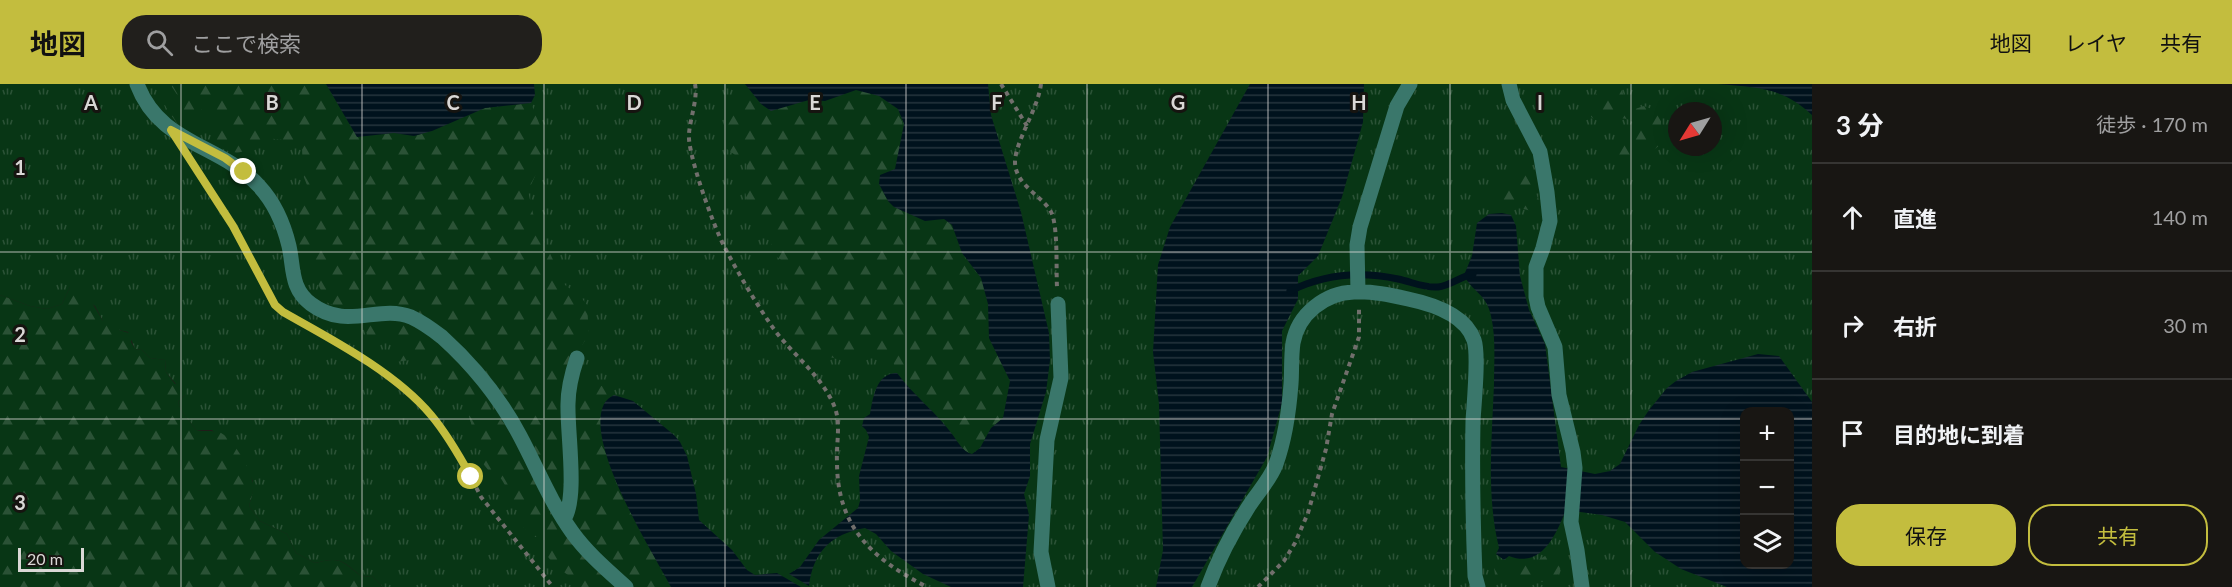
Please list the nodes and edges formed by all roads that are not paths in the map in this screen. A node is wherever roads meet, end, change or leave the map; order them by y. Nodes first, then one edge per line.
1 (137, 84) edge
2 (1410, 84) edge
3 (1509, 84) edge
4 (1357, 288) junction
5 (1058, 304) road end
6 (577, 358) dead end
7 (564, 519) junction
8 (626, 587) edge
9 (1048, 587) edge
10 (1208, 587) edge
11 (1478, 587) edge
12 (1582, 587) edge

1 - 7 lane
2 - 4 lane
3 - 12 lane
4 - 10 lane
4 - 11 lane
5 - 9 lane
6 - 7 lane
7 - 8 lane

